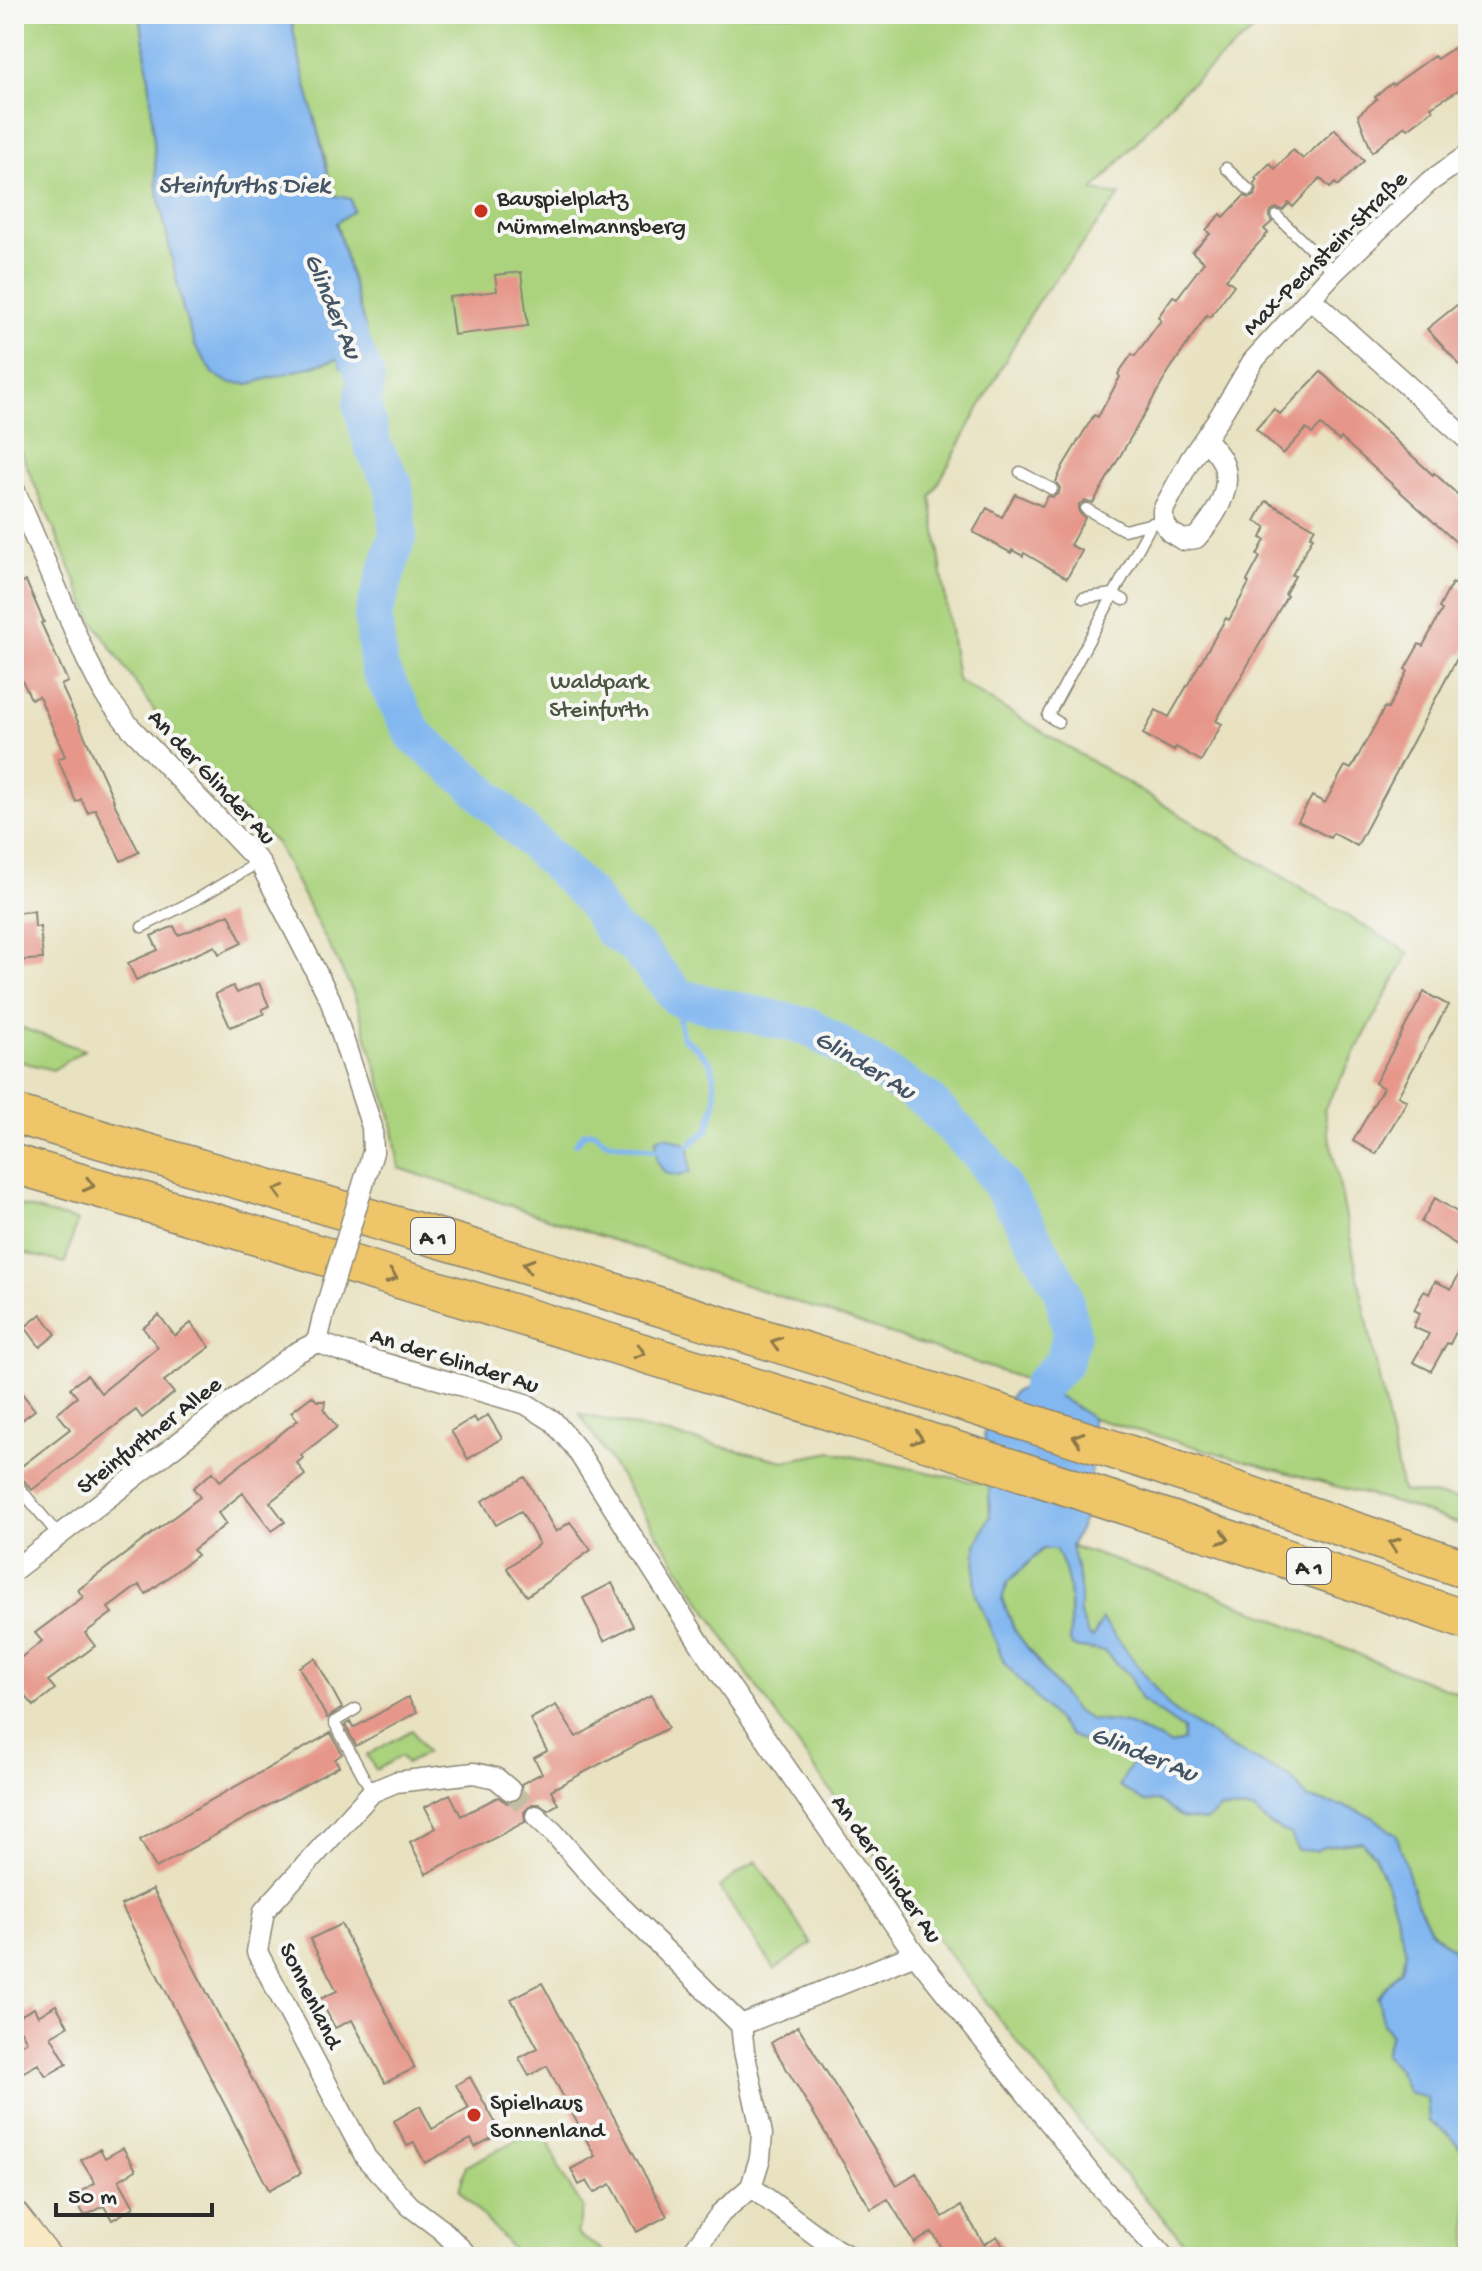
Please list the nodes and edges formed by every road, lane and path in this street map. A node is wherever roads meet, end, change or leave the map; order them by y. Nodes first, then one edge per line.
1 (1468, 155) edge
2 (1226, 168) dead end
3 (1249, 190) dead end
4 (1277, 216) dead end
5 (1334, 272) junction
6 (1311, 299) junction
7 (1205, 438) junction
8 (1468, 440) edge
9 (1020, 472) dead end
10 (14, 489) edge
11 (1052, 489) dead end
12 (1086, 509) dead end
13 (1158, 522) junction
14 (1113, 594) junction
15 (1083, 598) dead end
16 (1124, 600) dead end
17 (1058, 722) dead end
18 (259, 862) junction
19 (142, 927) dead end
20 (14, 1114) edge
21 (14, 1164) edge
22 (317, 1342) junction
23 (14, 1481) edge
24 (59, 1536) junction
25 (14, 1570) edge
26 (1468, 1570) edge
27 (1468, 1621) edge
28 (356, 1709) dead end
29 (510, 1790) tunnel mouth
30 (372, 1792) junction
31 (536, 1816) tunnel mouth
32 (915, 1954) junction
33 (741, 2025) junction
34 (751, 2187) junction
35 (14, 2215) edge
36 (47, 2257) edge
37 (469, 2257) edge
38 (689, 2257) edge
39 (850, 2257) edge
40 (1164, 2257) edge

1 - 5 street, Max-Pechstein-Straße
2 - 3 lane
4 - 5 lane
5 - 6 street, Max-Pechstein-Straße
6 - 7 street, Max-Pechstein-Straße
6 - 8 street
7 - 13 street, Max-Pechstein-Straße
7 - 13 street
9 - 11 lane
10 - 18 street, An der Glinder Au
12 - 13 lane
13 - 14 lane
14 - 15 lane
14 - 16 lane
14 - 17 lane
18 - 19 lane
18 - 22 street, An der Glinder Au, bridge
26 -> 20 highway, A 1
21 -> 27 highway, A 1
22 - 24 street, Steinfurther Allee
22 - 32 street, An der Glinder Au
23 - 24 lane
24 - 25 street, Steinfurther Allee
28 - 30 lane
29 - 30 street
30 - 37 street, Sonnenland
31 - 33 street
32 - 33 street
32 - 40 street, An der Glinder Au
33 - 34 street
34 - 38 street
34 - 39 street
35 - 36 street

